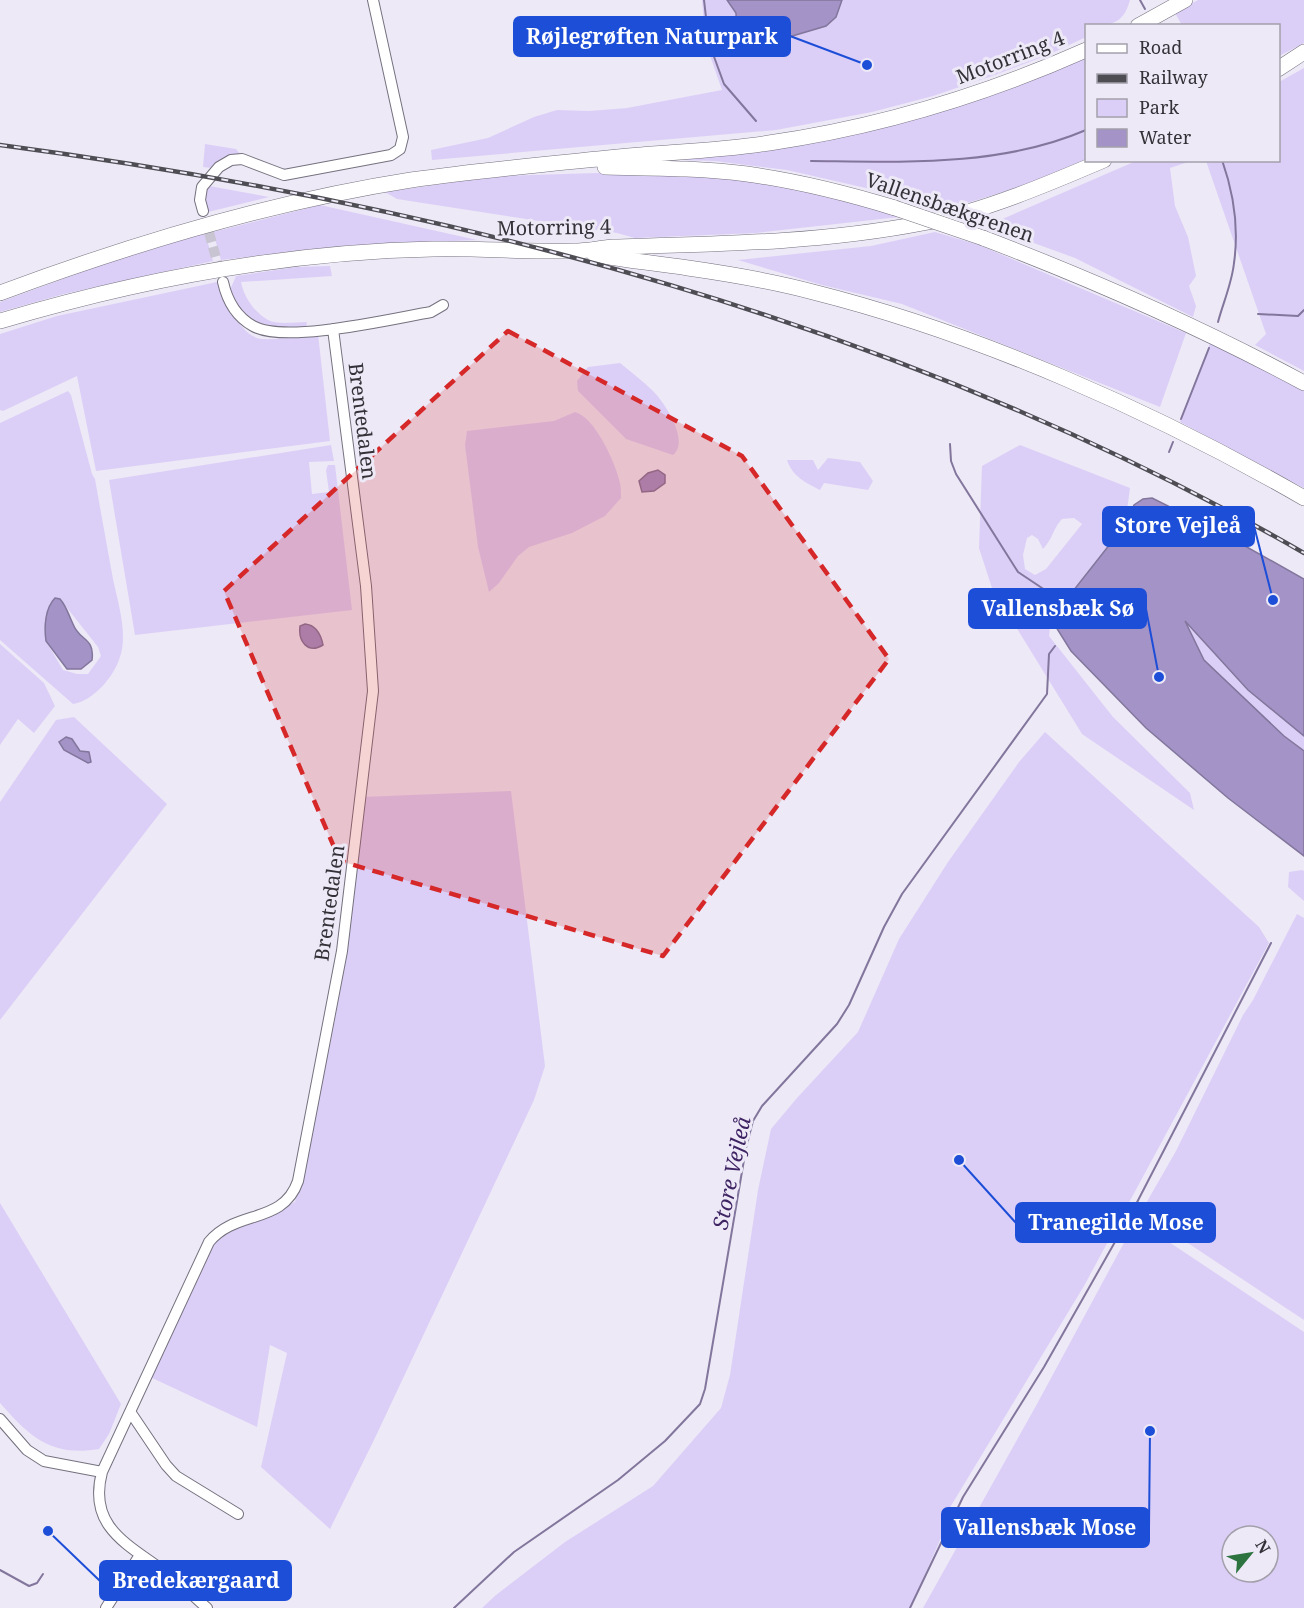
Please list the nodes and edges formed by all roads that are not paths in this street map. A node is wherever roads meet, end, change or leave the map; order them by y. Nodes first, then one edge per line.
1 (373, 0) edge
2 (1185, 0) edge
3 (1142, 24) edge
4 (1085, 50) edge
5 (1304, 52) edge
6 (1280, 68) edge
7 (1099, 162) edge
8 (557, 165) junction
9 (203, 212) tunnel mouth
10 (576, 251) junction
11 (223, 282) tunnel mouth
12 (0, 293) edge
13 (443, 304) dead end
14 (0, 321) edge
15 (333, 329) junction
16 (1304, 382) edge
17 (1304, 498) edge
18 (131, 1413) junction
19 (0, 1419) edge
20 (102, 1472) junction
21 (238, 1514) dead end
22 (140, 1555) junction
23 (106, 1608) edge
24 (207, 1608) edge

1 - 9 street
2 - 3 highway
4 - 8 highway, Motorring 4
5 - 6 highway
7 - 10 highway, Motorring 4
8 - 12 highway, Motorring 4
8 - 16 highway, Vallensbækgrenen, bridge
10 - 14 highway, Motorring 4
10 - 17 highway
11 - 15 street
13 - 15 street
15 - 18 street, Brentedalen
18 - 20 street, Brentedalen
18 - 21 street
19 - 20 street
20 - 22 street
22 - 23 street
22 - 24 street

